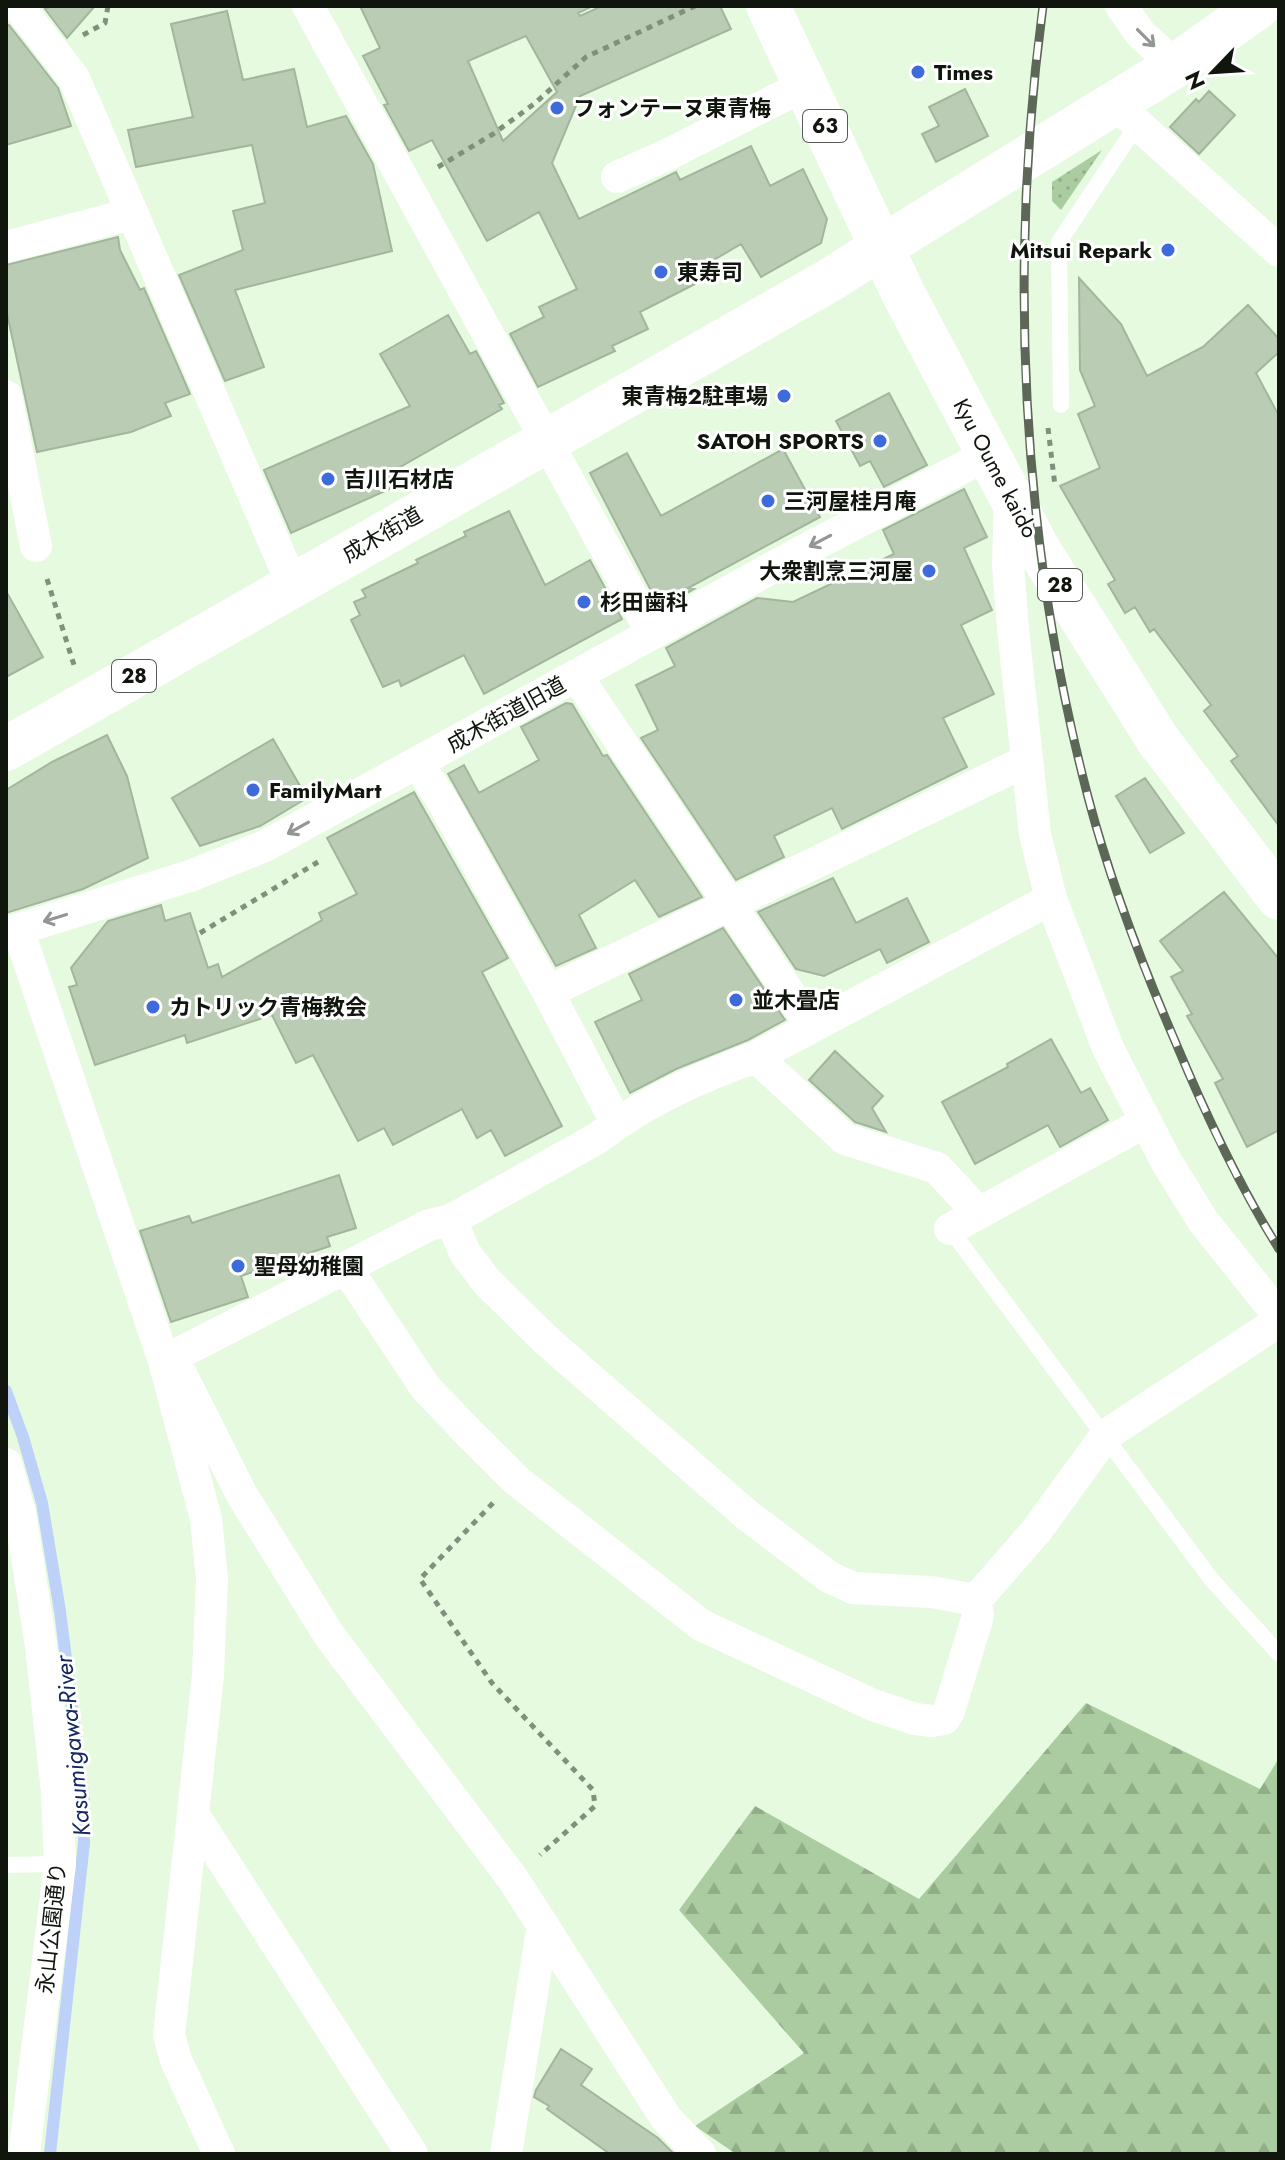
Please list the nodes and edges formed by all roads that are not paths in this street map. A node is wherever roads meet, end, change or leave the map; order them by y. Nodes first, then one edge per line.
1 (18, 6) edge
2 (308, 6) edge
3 (768, 6) edge
4 (1121, 6) edge
5 (1259, 6) edge
6 (1175, 66) junction
7 (805, 85) junction
8 (1125, 114) junction
9 (617, 177) dead end
10 (131, 214) junction
11 (6, 247) edge
12 (882, 247) junction
13 (1279, 251) edge
14 (6, 396) edge
15 (1060, 397) road end
16 (547, 439) junction
17 (989, 454) junction
18 (1010, 498) junction
19 (36, 546) road end
20 (293, 586) junction
21 (652, 633) junction
22 (576, 675) junction
23 (6, 749) edge
24 (1026, 761) junction
25 (418, 763) junction
26 (1279, 898) edge
27 (1051, 899) junction
28 (730, 904) junction
29 (12, 931) edge
30 (548, 992) junction
31 (812, 1027) junction
32 (756, 1057) junction
33 (1145, 1122) junction
34 (617, 1124) junction
35 (979, 1213) junction
36 (451, 1220) junction
37 (950, 1229) joint
38 (347, 1269) junction
39 (1279, 1318) edge
40 (168, 1359) junction
41 (1106, 1435) junction
42 (6, 1464) edge
43 (976, 1600) junction
44 (1279, 1654) edge
45 (193, 1814) junction
46 (60, 1864) junction
47 (6, 1865) edge
48 (543, 1925) junction
49 (24, 2154) edge
50 (219, 2154) edge
51 (412, 2154) edge
52 (506, 2154) edge
53 (700, 2154) edge

1 - 10 street
2 - 16 street
3 - 7 main road, Kyu Oume kaido / 63
4 -> 6 street
5 - 6 main road, 成木街道
6 - 8 main road, 成木街道
7 - 9 street
7 - 12 main road, Kyu Oume kaido / 63
8 - 12 main road, 成木街道
8 - 13 street
8 - 15 lane
10 - 11 street
10 - 20 street
12 - 16 main road, 成木街道 / 28
12 - 17 main road, Kyu Oume kaido / 28
14 - 19 street
16 - 20 main road, 成木街道 / 28
16 - 21 street
17 - 18 main road, Kyu Oume kaido / 28
17 -> 21 street, 成木街道旧道
18 - 24 street
18 - 26 main road, Kyu Oume kaido / 28
20 - 23 main road, 成木街道 / 28
21 - 22 street, 成木街道旧道
22 - 25 street, 成木街道旧道
22 - 28 street
24 - 27 street
24 - 28 street
25 -> 29 street, 成木街道旧道
25 - 30 street
27 - 31 street
27 - 33 street
28 - 30 street
28 - 31 street
29 - 40 street
30 - 34 street
31 - 32 street
32 - 34 street
32 - 35 street
33 - 35 street
33 - 39 street
34 - 36 street
35 - 37 street
36 - 38 street
36 - 43 street
37 - 41 lane
38 - 40 street
38 - 43 street
39 - 41 street
40 - 45 street
40 - 48 street
41 - 43 street
41 - 44 lane
42 - 46 street, 永山公園通り
45 - 50 street
45 - 51 street
46 - 47 lane
46 - 49 street, 永山公園通り
48 - 52 street
48 - 53 street

